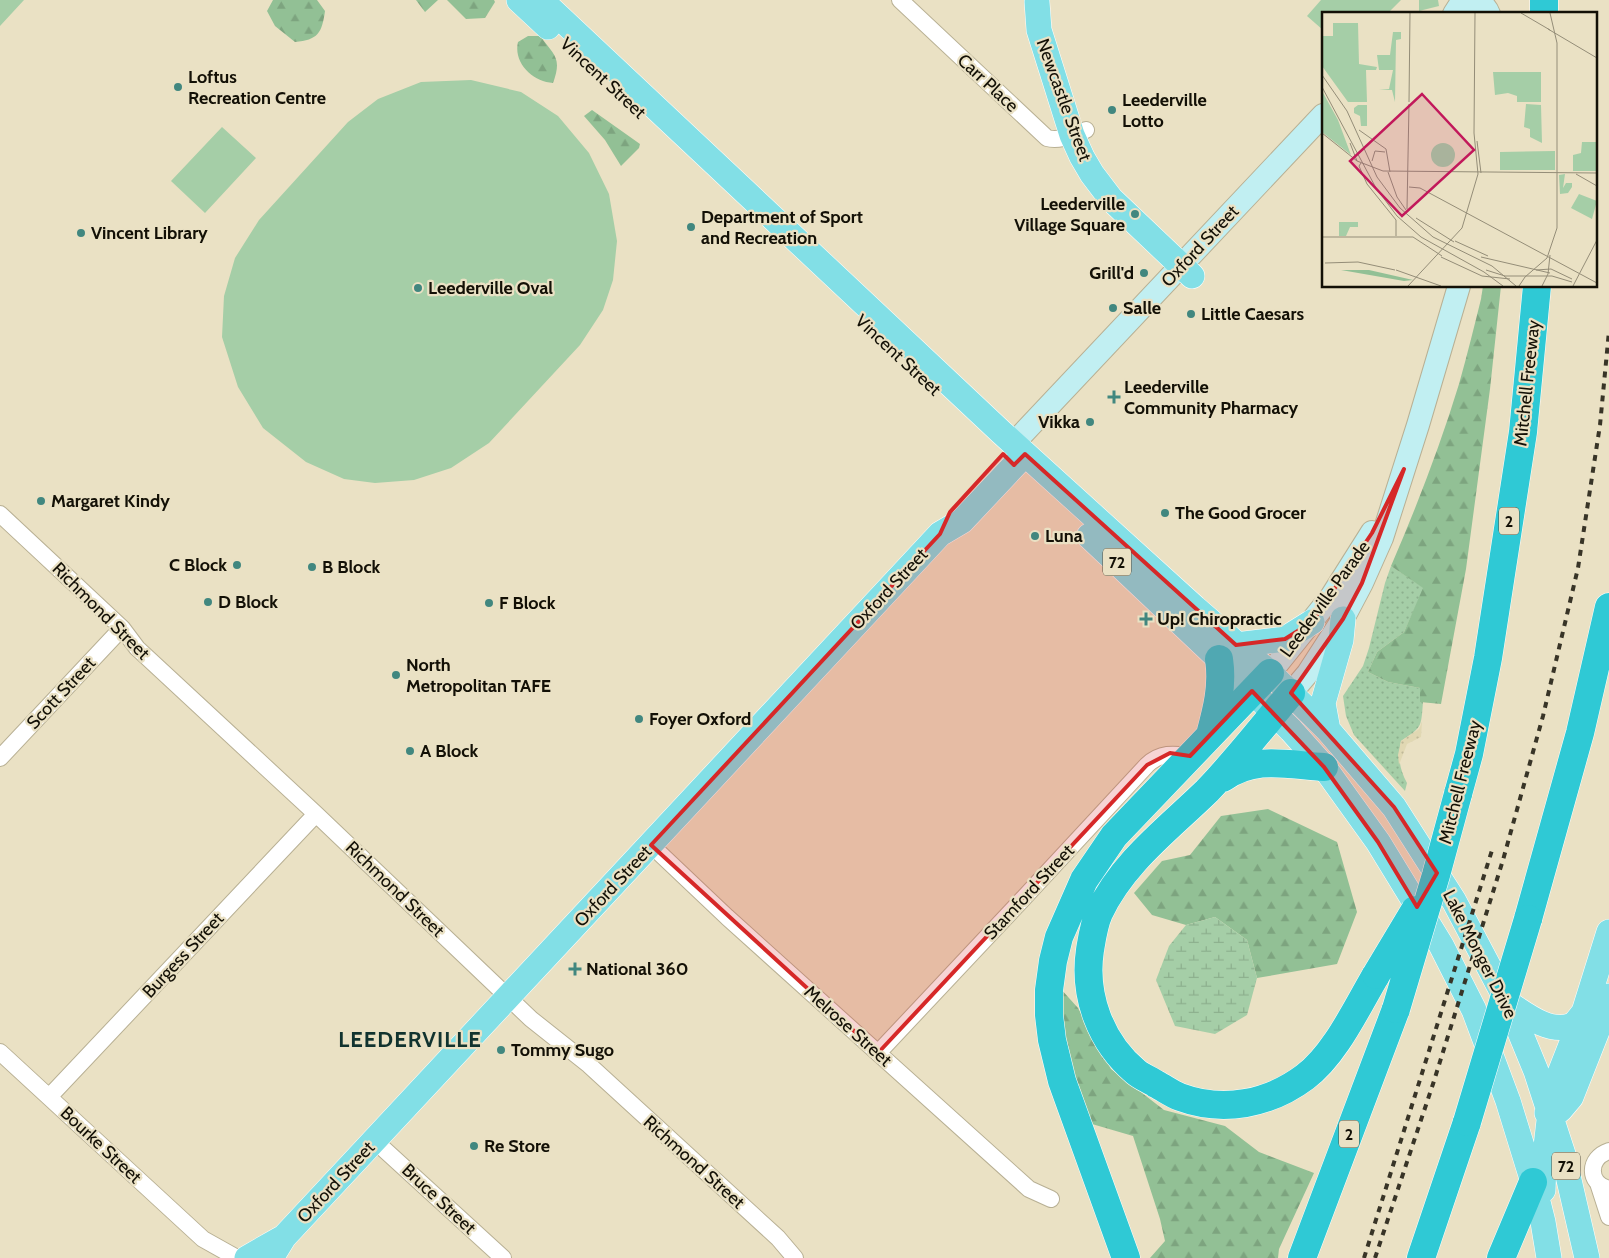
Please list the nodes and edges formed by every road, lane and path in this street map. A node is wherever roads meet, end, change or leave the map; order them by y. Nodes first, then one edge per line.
1 (519, 0) edge
2 (541, 0) edge
3 (900, 0) edge
4 (1037, 1) edge
5 (1458, 6) edge
6 (1486, 6) edge
7 (1440, 12) edge
8 (1322, 116) edge
9 (1079, 132) junction
10 (1322, 137) edge
11 (1191, 266) junction
12 (1458, 288) edge
13 (1537, 288) edge
14 (1010, 449) junction
15 (1404, 469) junction
16 (0, 514) edge
17 (1609, 607) edge
18 (1343, 619) junction
19 (1312, 622) junction
20 (122, 628) junction
21 (1228, 652) junction
22 (1261, 682) junction
23 (1283, 703) junction
24 (1328, 730) junction
25 (1210, 736) junction
26 (1190, 756) junction
27 (0, 758) edge
28 (1324, 768) junction
29 (1208, 790) junction
30 (316, 814) junction
31 (651, 845) junction
32 (1436, 874) junction
33 (1609, 932) edge
34 (1609, 996) edge
35 (508, 997) junction
36 (1508, 1003) junction
37 (1584, 1012) junction
38 (0, 1052) edge
39 (878, 1053) junction
40 (49, 1098) junction
41 (1508, 1101) junction
42 (1549, 1119) junction
43 (1609, 1137) edge
44 (375, 1140) junction
45 (1606, 1152) edge
46 (1539, 1170) junction
47 (1604, 1186) edge
48 (1051, 1199) dead end
49 (1609, 1217) edge
50 (284, 1237) junction
51 (202, 1239) junction
52 (214, 1258) edge
53 (237, 1258) edge
54 (247, 1258) edge
55 (271, 1258) edge
56 (503, 1258) edge
57 (795, 1258) edge
58 (1126, 1258) edge
59 (1302, 1258) edge
60 (1421, 1258) edge
61 (1501, 1258) edge
62 (1549, 1258) edge
63 (1587, 1258) edge

1 - 14 main road, Vincent Street / 72
2 - 14 main road, Vincent Street / 72
3 - 9 street, Carr Place
4 - 9 main road, Newcastle Street
5 - 6 main road
5 - 7 main road
8 - 11 main road, Oxford Street
9 - 11 main road, Newcastle Street
10 - 11 main road, Oxford Street
11 - 14 main road, Oxford Street
12 - 15 main road, Leederville Parade
13 - 32 highway, Mitchell Freeway / 2, bridge
14 - 21 main road, Vincent Street / 72
14 - 31 main road, Oxford Street
15 - 18 main road, Leederville Parade
15 - 19 main road, Leederville Parade
16 - 20 street, Richmond Street
17 - 60 highway, bridge
18 - 23 main road, Leederville Parade
18 - 24 main road
19 - 21 main road
19 - 22 main road, Leederville Parade
20 - 27 street, Scott Street
20 - 30 street, Richmond Street
21 - 22 main road, Vincent Street / 72
21 - 25 highway
22 - 23 main road, Vincent Street / 72
22 - 25 highway
23 - 24 main road, Lake Monger Drive / 72
23 - 28 main road, Lake Monger Drive / 72
23 - 29 highway
24 - 36 main road, Lake Monger Drive / 72
25 - 26 highway
26 - 39 street, Stamford Street
26 - 58 highway
28 - 29 highway
28 - 41 main road, Lake Monger Drive / 72
29 - 32 highway, bridge
30 - 35 street, Richmond Street
30 - 40 street, Burgess Street
31 - 35 main road, Oxford Street
31 - 39 street, Melrose Street
32 - 59 highway, Mitchell Freeway / 2, bridge
33 - 37 main road
34 - 42 main road
35 - 44 main road, Oxford Street
35 - 57 street, Richmond Street
36 - 37 main road
36 - 42 main road, Lake Monger Drive / 72
37 - 42 main road
38 - 40 street, Bourke Street
39 - 48 street, Melrose Street
40 - 51 street, Bourke Street
41 - 42 main road
41 - 46 main road, Lake Monger Drive / 72
42 - 46 main road
42 - 63 main road, Lake Monger Drive / 72
43 - 45 street
44 - 50 main road, Oxford Street
44 - 56 street, Bruce Street
45 - 47 street
46 - 61 highway
46 - 62 main road, Lake Monger Drive / 72
47 - 49 street
50 - 54 main road, Oxford Street
50 - 55 main road, Oxford Street
51 - 52 street, Bourke Street
51 - 53 street, Bourke Street

